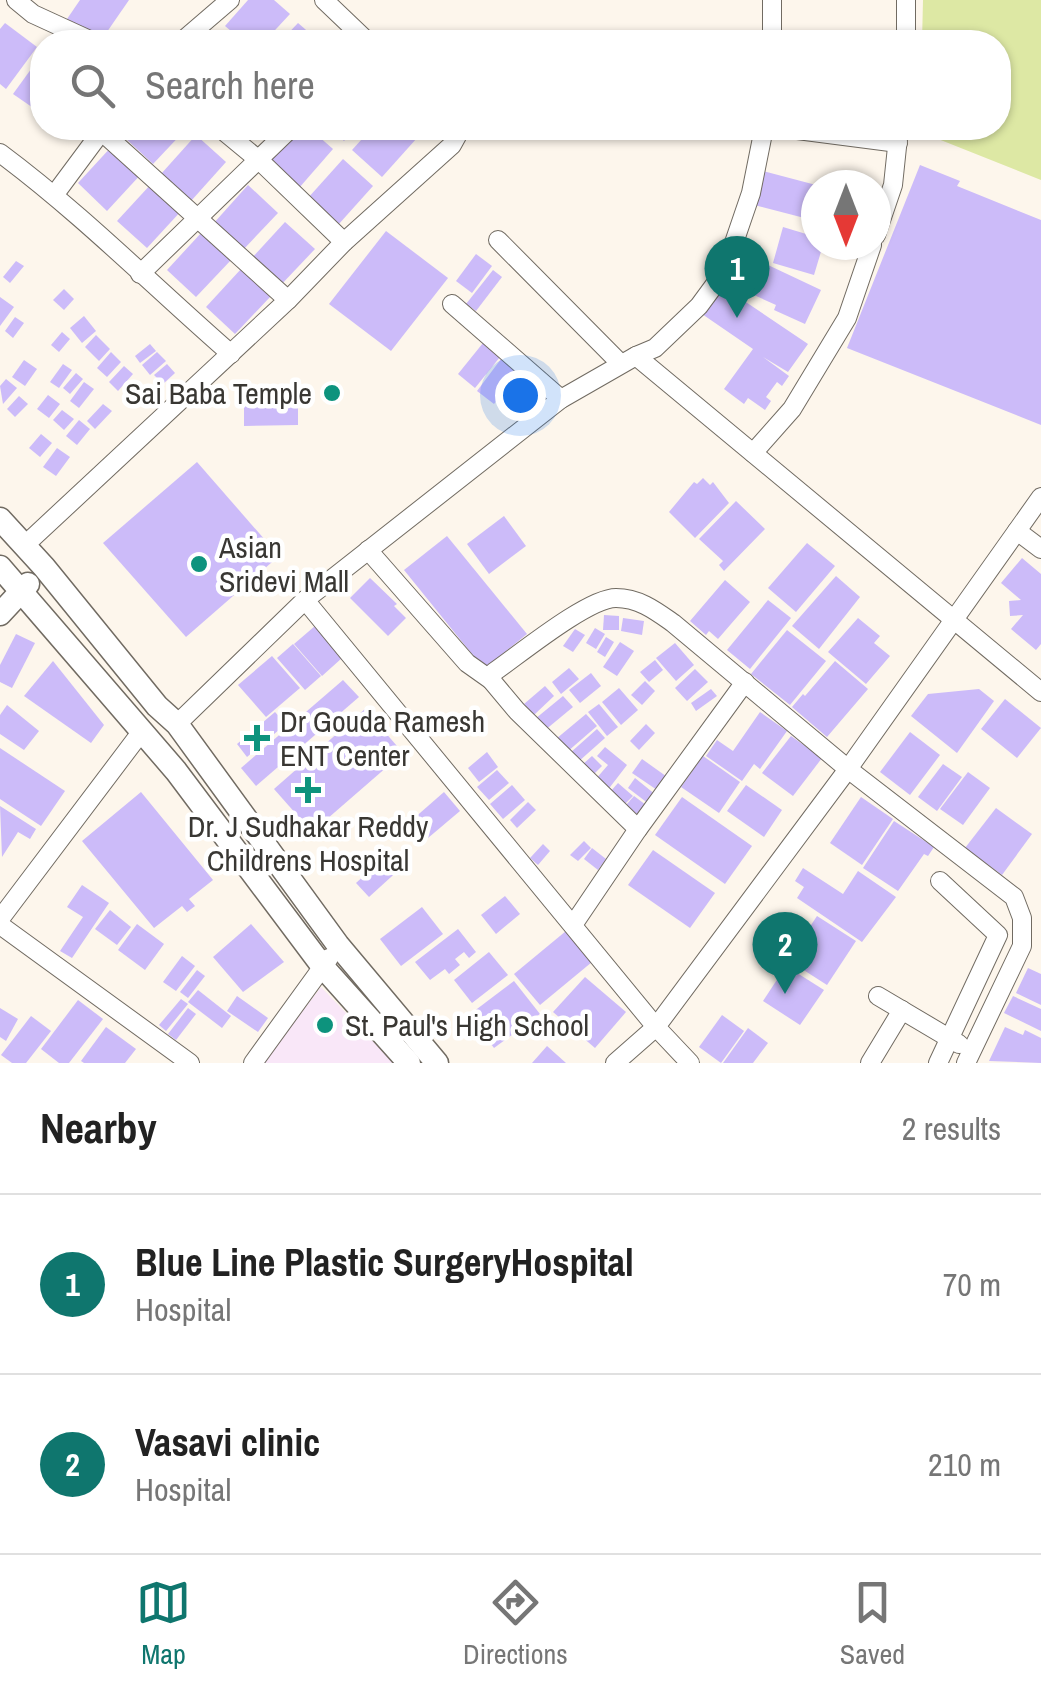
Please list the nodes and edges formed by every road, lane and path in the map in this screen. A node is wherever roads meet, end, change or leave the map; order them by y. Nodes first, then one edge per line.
1 (16, 0) edge
2 (230, 0) edge
3 (324, 0) edge
4 (772, 0) edge
5 (906, 0) edge
6 (67, 30) edge
7 (195, 30) edge
8 (355, 30) edge
9 (772, 30) edge
10 (906, 30) edge
11 (94, 140) edge
12 (114, 140) edge
13 (235, 140) edge
14 (279, 140) edge
15 (455, 140) edge
16 (762, 140) edge
17 (898, 140) edge
18 (0, 153) edge
19 (260, 160) junction
20 (891, 193) edge
21 (55, 194) junction
22 (200, 219) junction
23 (498, 240) dead end
24 (344, 242) junction
25 (867, 260) edge
26 (140, 274) junction
27 (288, 300) junction
28 (452, 304) dead end
29 (231, 354) junction
30 (628, 360) junction
31 (562, 399) junction
32 (754, 453) junction
33 (1041, 497) edge
34 (0, 520) edge
35 (1017, 531) junction
36 (24, 546) junction
37 (1041, 549) edge
38 (368, 550) junction
39 (44, 566) junction
40 (0, 567) edge
41 (20, 592) junction
42 (305, 600) junction
43 (0, 614) edge
44 (954, 620) junction
45 (491, 680) junction
46 (745, 682) junction
47 (1041, 692) edge
48 (177, 724) junction
49 (142, 731) junction
50 (848, 769) junction
51 (638, 829) junction
52 (940, 881) dead end
53 (0, 922) edge
54 (573, 926) junction
55 (338, 946) junction
56 (323, 966) junction
57 (878, 996) dead end
58 (902, 1010) junction
59 (656, 1027) junction
60 (951, 1040) junction
61 (969, 1058) edge
62 (190, 1063) edge
63 (254, 1063) edge
64 (409, 1063) edge
65 (437, 1063) edge
66 (615, 1063) edge
67 (690, 1063) edge
68 (870, 1063) edge
69 (938, 1063) edge

1 - 6 street
2 - 7 street
3 - 8 street
4 - 9 street
5 - 10 street
11 - 21 street
12 - 22 street
13 - 19 street
14 - 19 street
15 - 24 street
16 - 30 street
17 - 20 street
18 - 21 street
19 - 22 street
19 - 24 street
21 - 26 street
22 - 26 street
22 - 27 street
23 - 30 street
24 - 27 street
25 - 32 street
26 - 29 street
27 - 29 street
28 - 31 street
29 - 36 street
30 - 31 street
30 - 32 street
31 - 38 street
32 - 44 street
33 - 35 street
34 - 36 street
35 - 37 street
35 - 44 street
36 - 39 street
38 - 42 street
38 - 45 street
39 - 41 street
39 - 48 street
40 - 41 street
41 - 43 street
41 - 49 street
42 - 48 street
42 - 54 street
44 - 47 street
44 - 50 street
45 - 46 street
45 - 51 street
46 - 50 street
46 - 51 street
48 - 55 street
49 - 53 street
49 - 56 street
50 - 59 street
50 - 61 street
51 - 54 street
52 - 60 street
53 - 62 street
54 - 59 street
55 - 56 street
55 - 65 street
56 - 63 street
56 - 64 street
57 - 58 street
58 - 60 street
58 - 68 street
59 - 66 street
59 - 67 street
60 - 61 street
60 - 69 street

